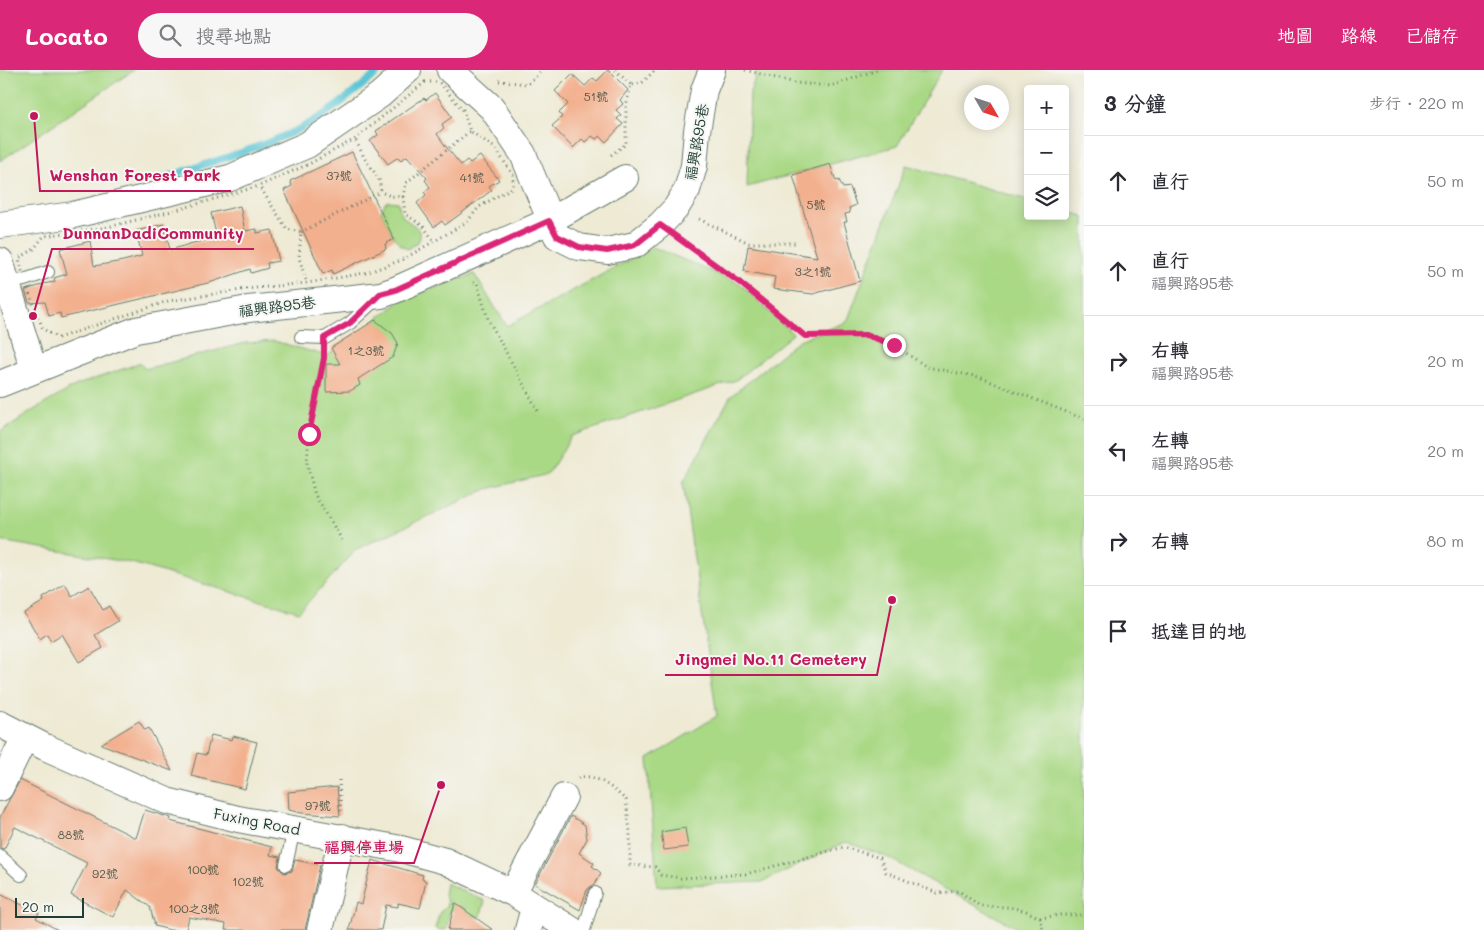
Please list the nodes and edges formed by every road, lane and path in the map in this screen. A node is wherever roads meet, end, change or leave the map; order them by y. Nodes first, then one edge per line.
1 (408, 70) edge
2 (450, 70) edge
3 (542, 70) edge
4 (615, 70) edge
5 (655, 70) edge
6 (712, 70) edge
7 (745, 70) edge
8 (877, 70) edge
9 (493, 76) dead end
10 (499, 81) junction
11 (631, 85) junction
12 (502, 88) dead end
13 (470, 131) junction
14 (355, 139) junction
15 (611, 156) dead end
16 (625, 178) dead end
17 (259, 186) junction
18 (381, 192) junction
19 (403, 197) junction
20 (668, 216) junction
21 (549, 221) junction
22 (0, 226) edge
23 (301, 232) junction
24 (434, 241) junction
25 (796, 244) dead end
26 (48, 272) dead end
27 (10, 275) edge
28 (307, 283) junction
29 (468, 284) dead end
30 (380, 294) junction
31 (301, 337) dead end
32 (324, 338) junction
33 (34, 370) junction
34 (0, 384) edge
35 (538, 411) dead end
36 (1084, 419) edge
37 (342, 540) dead end
38 (0, 724) edge
39 (25, 737) junction
40 (339, 780) dead end
41 (0, 788) edge
42 (564, 797) joint
43 (294, 829) junction
44 (342, 837) junction
45 (0, 856) edge
46 (286, 865) dead end
47 (21, 875) dead end
48 (513, 893) junction
49 (595, 893) dead end
50 (1084, 915) edge
51 (1040, 918) junction
52 (531, 919) edge
53 (320, 930) edge
54 (572, 930) edge
55 (584, 930) edge
56 (1043, 930) edge

1 - 22 street
2 - 21 street, 福興路95巷
3 - 10 path
4 - 11 path
5 - 11 path
6 - 20 street, 福興路95巷
7 - 8 path
9 - 10 path
10 - 12 path
11 - 15 path
13 - 14 path
13 - 19 path
13 - 24 path
14 - 17 path
14 - 18 path
16 - 21 street, 福興路95巷
17 - 23 path
17 - 27 path
18 - 19 path
18 - 23 path
19 - 24 path
20 - 21 street, 福興路95巷
20 - 25 path
20 - 36 path
21 - 30 street, 福興路95巷
23 - 28 path
24 - 28 path
26 - 27 lane
27 - 28 path
27 - 33 street
29 - 35 path
30 - 32 lane
30 - 33 street, 福興路95巷
31 - 32 lane
32 - 37 path
33 - 34 street, 福興路95巷
38 - 39 street, Fuxing Road
39 - 41 street
39 - 43 street, Fuxing Road
40 - 44 path
42 - 48 street
42 - 51 path
43 - 44 street, Fuxing Road
43 - 46 lane
44 - 48 street, Fuxing Road
44 - 53 street
45 - 47 lane
48 - 52 street, Fuxing Road
49 - 55 lane
50 - 51 path
51 - 56 path
52 - 54 street, Fuxing Road

